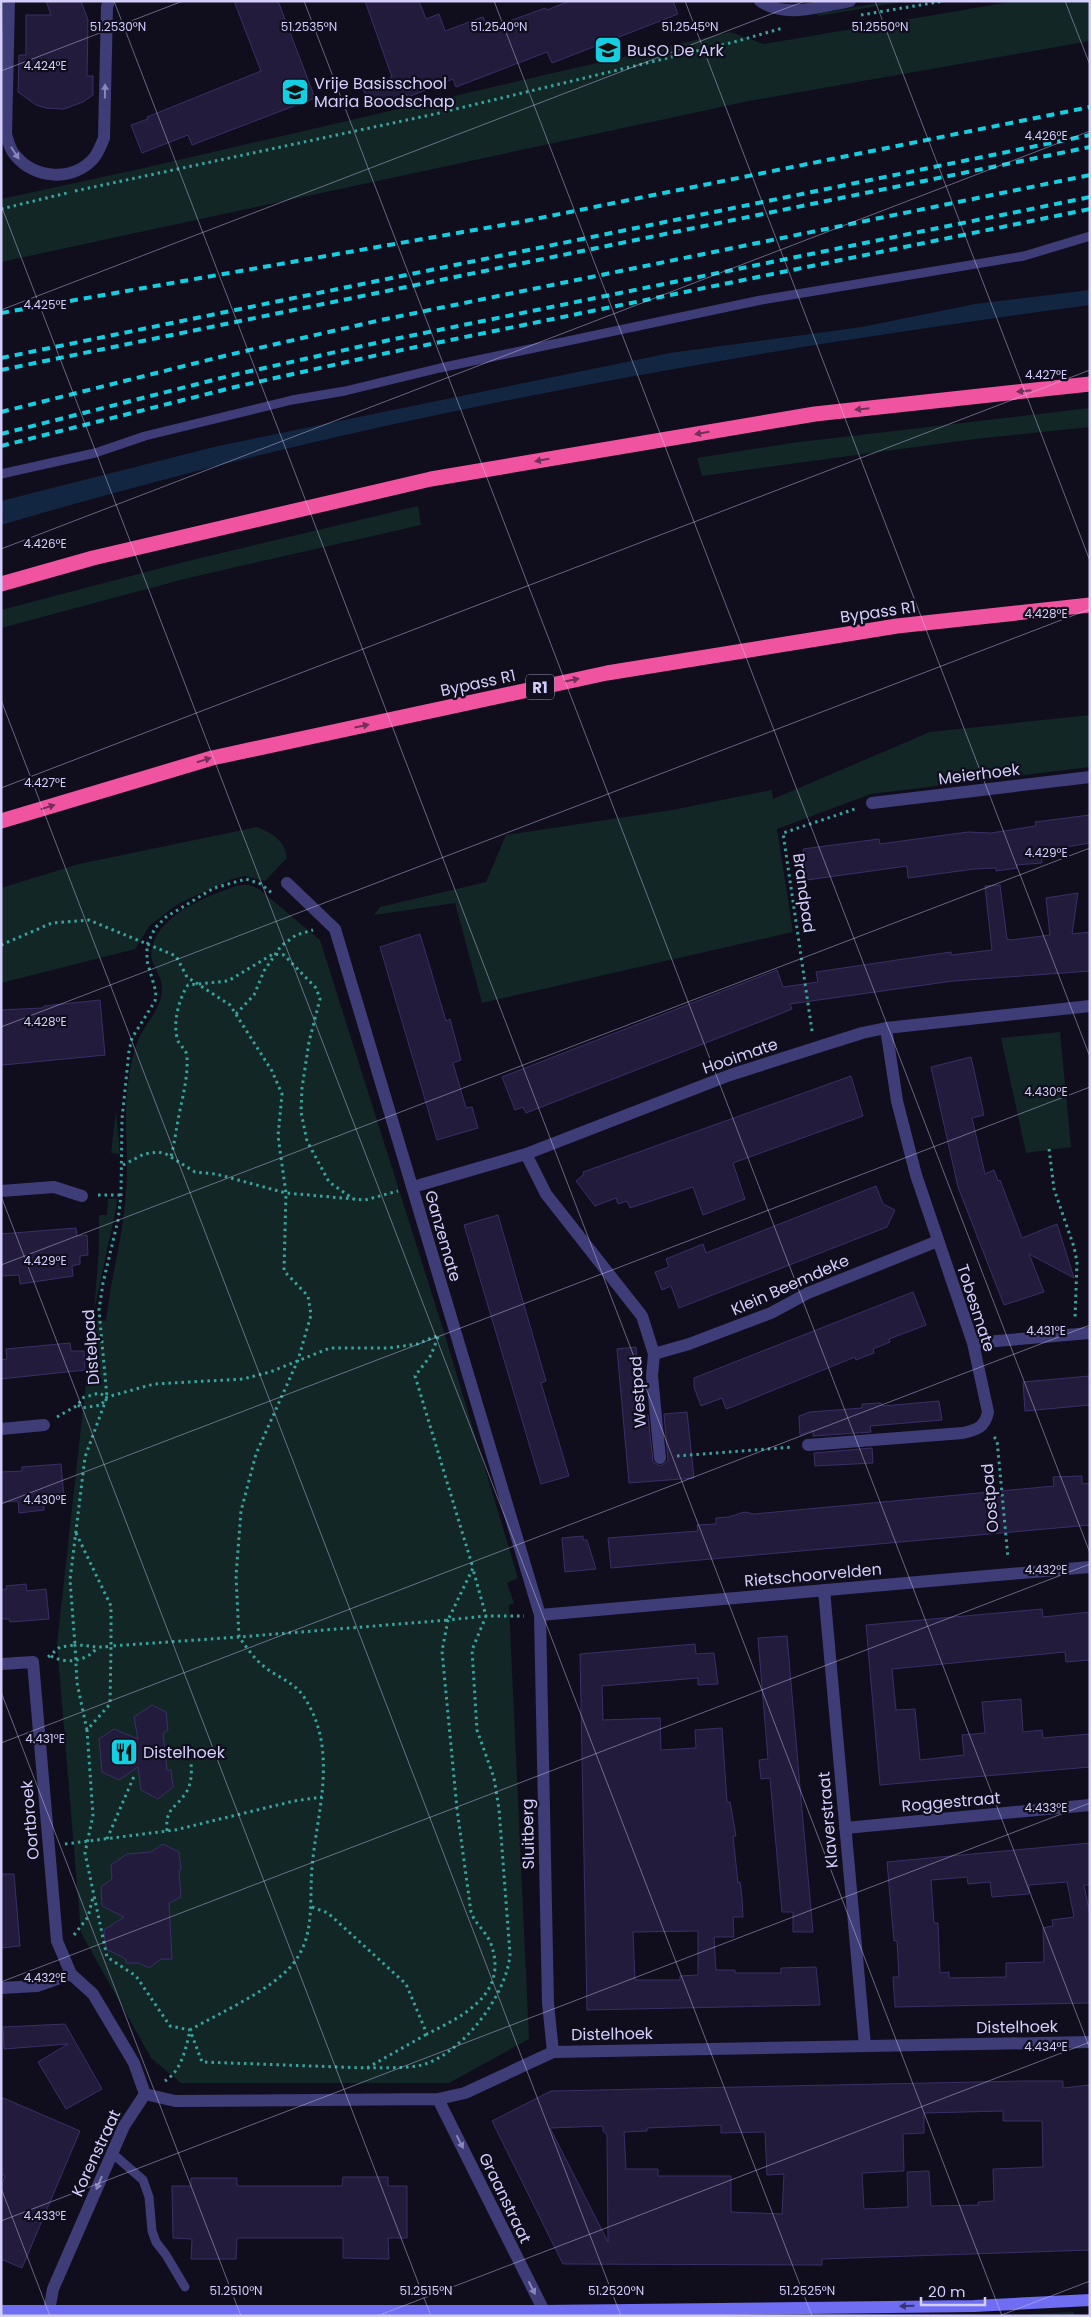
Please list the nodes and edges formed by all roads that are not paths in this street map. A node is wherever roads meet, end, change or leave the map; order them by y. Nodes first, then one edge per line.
1 (9, 1) edge
2 (109, 1) edge
3 (850, 1) edge
4 (764, 4) edge
5 (1090, 236) edge
6 (1090, 384) edge
7 (1, 474) edge
8 (1, 584) edge
9 (1090, 605) edge
10 (1090, 777) edge
11 (872, 803) road end
12 (1, 821) edge
13 (287, 883) dead end
14 (1090, 1006) edge
15 (886, 1028) junction
16 (526, 1154) junction
17 (413, 1187) junction
18 (1, 1191) edge
19 (82, 1196) road end
20 (938, 1241) junction
21 (1090, 1333) edge
22 (973, 1343) junction
23 (654, 1354) junction
24 (44, 1425) road end
25 (1, 1429) edge
26 (808, 1445) road end
27 (660, 1458) road end
28 (1090, 1567) edge
29 (824, 1590) junction
30 (540, 1615) junction
31 (1, 1664) edge
32 (1090, 1805) edge
33 (845, 1828) junction
34 (70, 1974) junction
35 (1, 1988) edge
36 (1090, 2042) edge
37 (865, 2046) junction
38 (553, 2052) junction
39 (145, 2094) junction
40 (438, 2099) junction
41 (112, 2153) junction
42 (185, 2287) dead end
43 (1090, 2300) edge
44 (1, 2311) edge
45 (974, 2311) edge
46 (48, 2314) edge
47 (544, 2314) edge

1 -> 2 street
3 - 4 street
5 - 7 lane
6 -> 8 highway
12 -> 9 highway, Bypass R1 / R1
10 - 11 street, Meierhoek
13 - 17 street, Ganzemate
14 - 15 street, Hooimate
15 - 16 street, Hooimate
15 - 20 street, Tobesmate
16 - 17 street, Hooimate
16 - 23 street, Westpad
17 - 30 street, Ganzemate
18 - 19 street
20 - 22 street, Tobesmate
20 - 23 street, Klein Beemdeke
21 - 22 street
22 - 26 street, Tobesmate
23 - 27 street, Westpad
24 - 25 street
28 - 29 street, Rietschoorvelden
29 - 30 street, Rietschoorvelden
29 - 33 street, Klaverstraat
30 - 38 street, Sluitberg
31 - 34 street, Oortbroek
32 - 33 street, Roggestraat
33 - 37 street, Klaverstraat
34 - 35 street
34 - 39 street
36 - 37 street, Distelhoek
37 - 38 street, Distelhoek
38 - 40 street, Distelhoek
39 - 40 street, Distelhoek
39 - 41 street, Korenstraat
40 -> 47 street, Graanstraat
41 - 42 lane
41 -> 46 street, Korenstraat
43 - 45 street
44 - 46 street
45 -> 47 street
46 - 47 street

